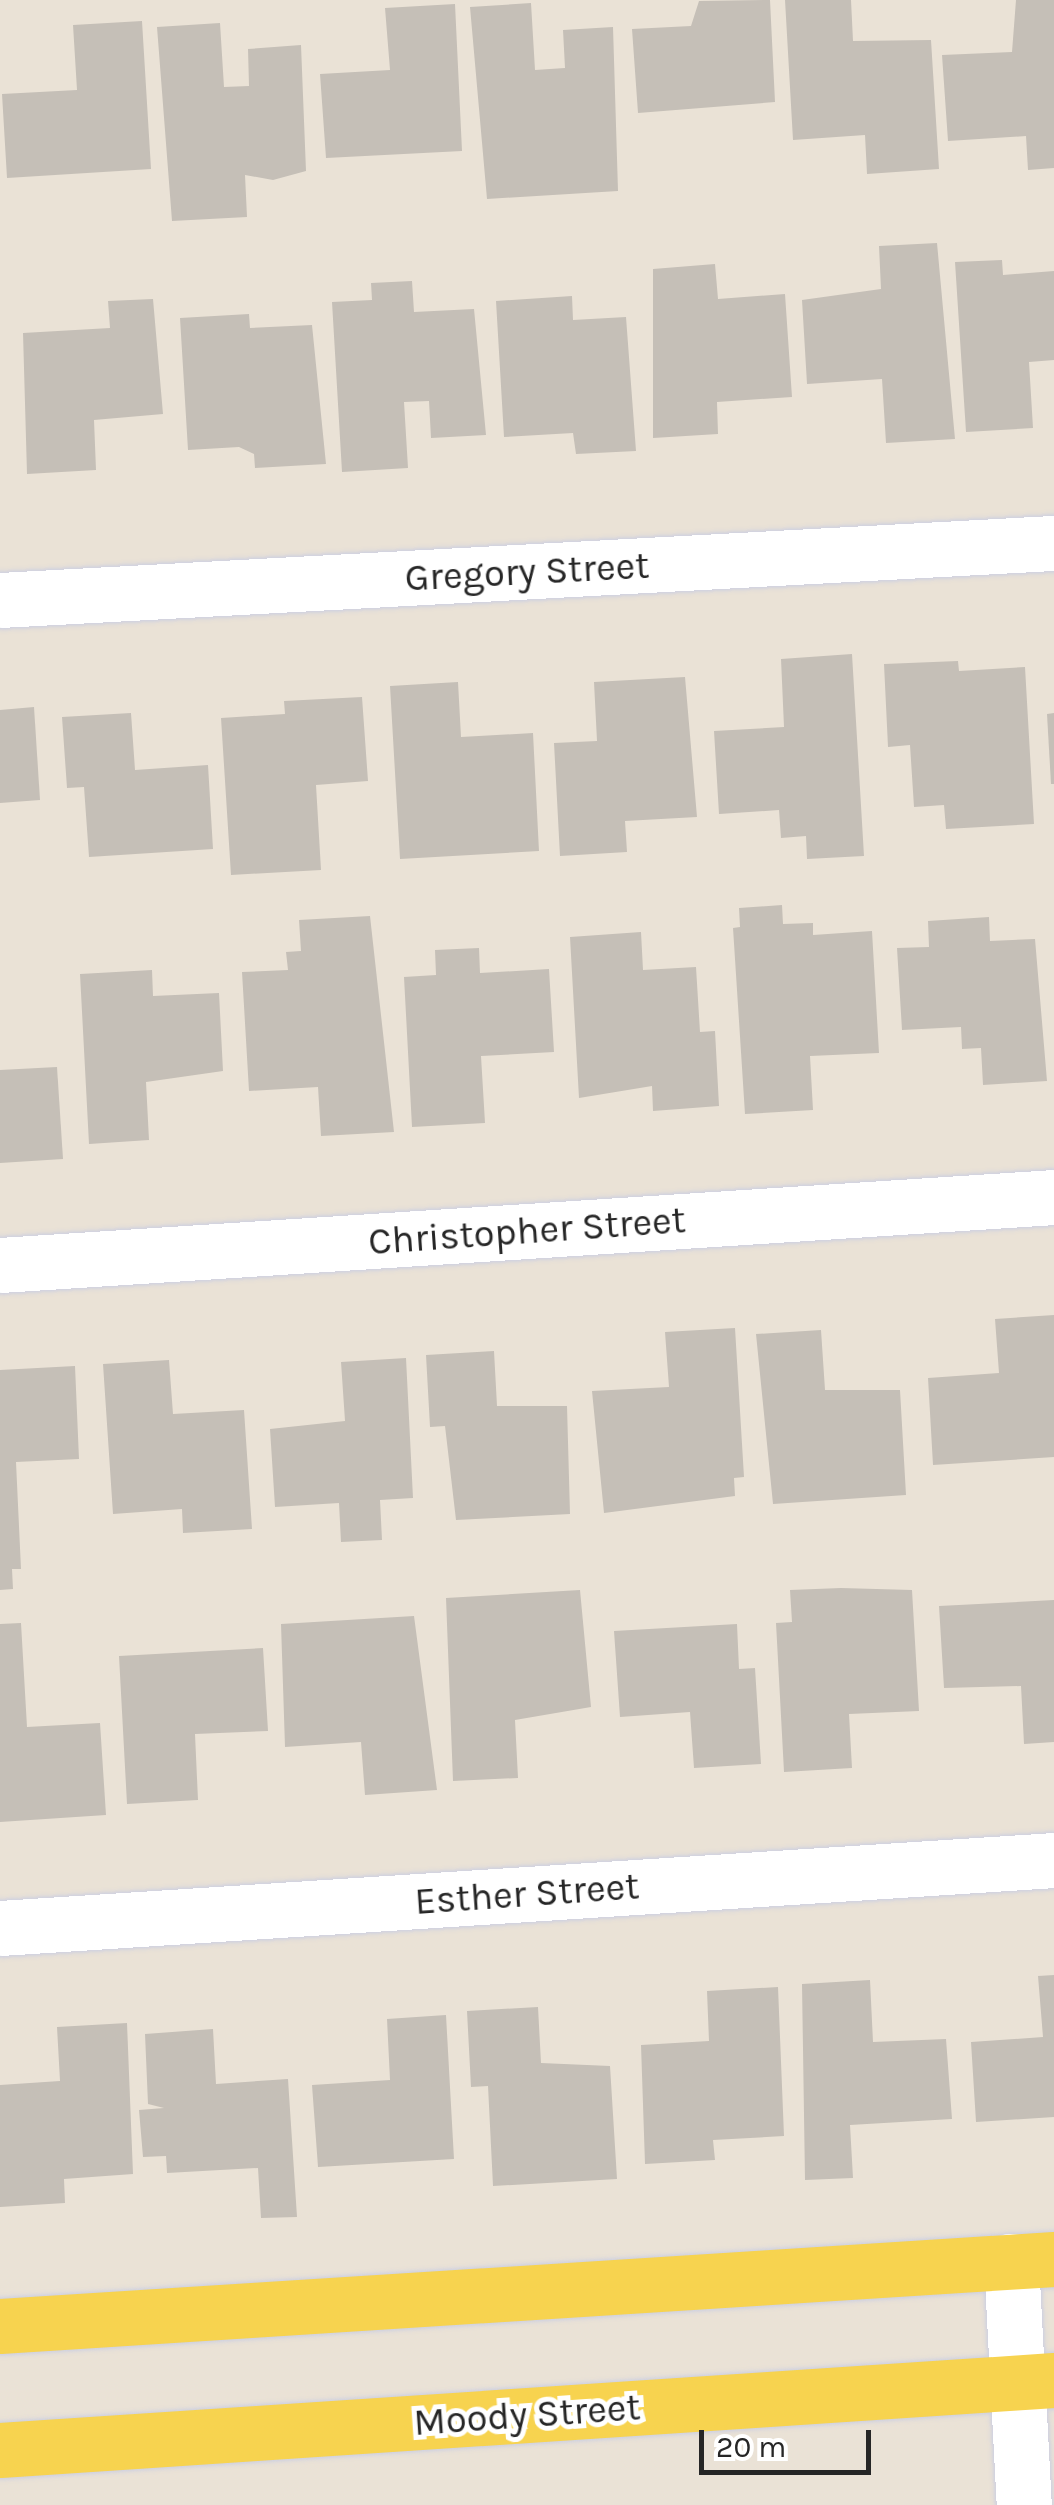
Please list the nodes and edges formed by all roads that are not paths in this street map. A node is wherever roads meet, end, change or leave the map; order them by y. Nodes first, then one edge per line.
1 (1054, 543) edge
2 (0, 600) edge
3 (1054, 1198) edge
4 (0, 1265) edge
5 (1054, 1860) edge
6 (0, 1928) edge
7 (1033, 2260) edge
8 (0, 2326) edge
9 (1036, 2381) edge
10 (0, 2450) edge
11 (1024, 2505) edge

1 - 2 street, Gregory Street
3 - 4 street, Christopher Street
5 - 6 street, Esther Street
7 - 8 main road
7 - 9 street
9 - 10 main road, Moody Street
9 - 11 street

